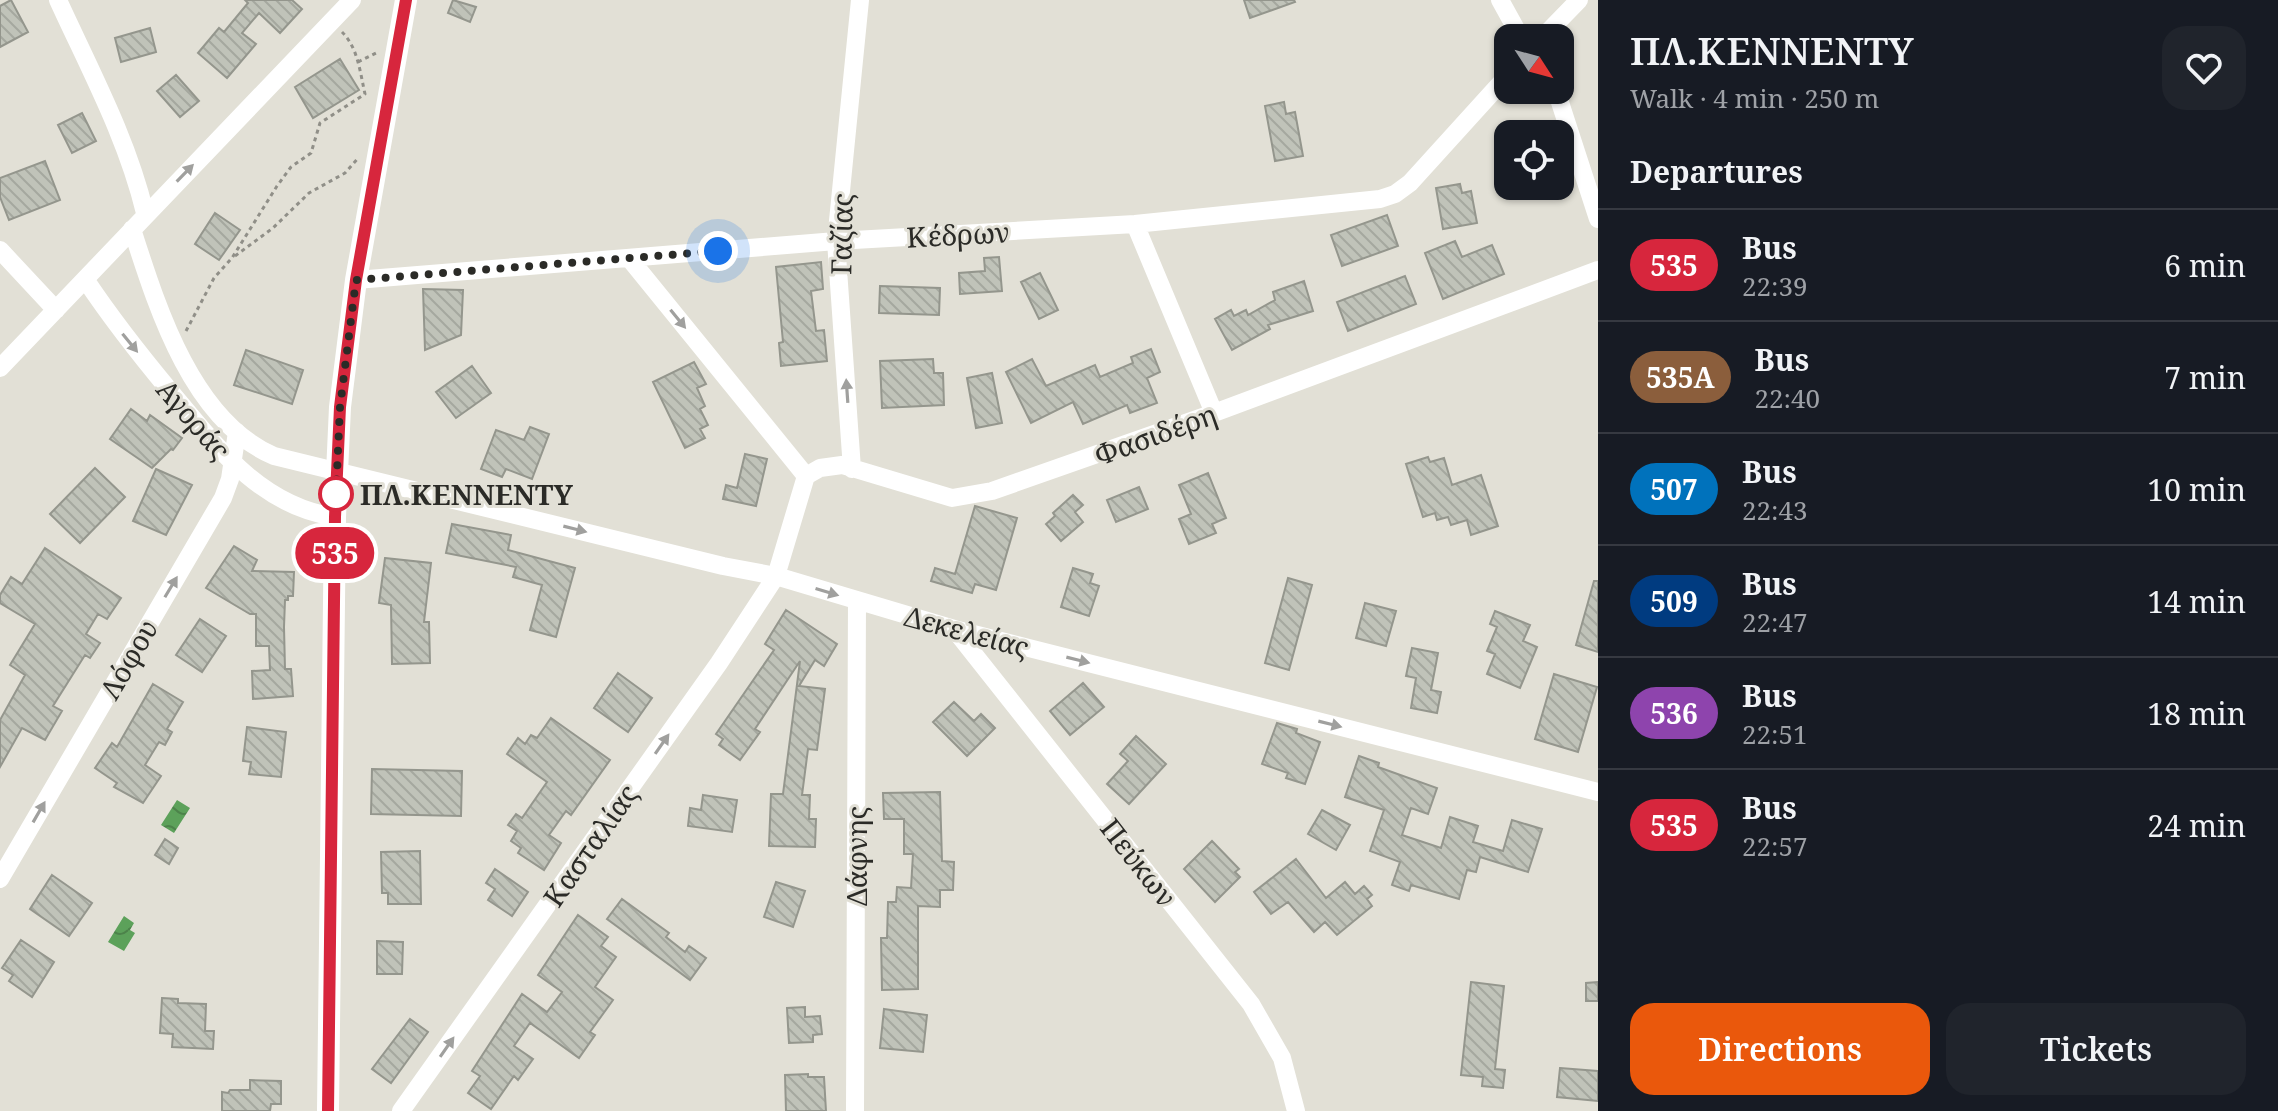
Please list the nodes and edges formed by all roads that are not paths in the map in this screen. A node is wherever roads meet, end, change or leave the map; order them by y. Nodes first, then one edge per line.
1 (58, 0) edge
2 (352, 0) edge
3 (406, 0) edge
4 (860, 0) edge
5 (1500, 0) edge
6 (1579, 0) edge
7 (1513, 24) edge
8 (1556, 24) edge
9 (1494, 90) edge
10 (1561, 104) edge
11 (145, 213) junction
12 (1598, 219) edge
13 (1135, 224) junction
14 (132, 229) junction
15 (836, 241) junction
16 (0, 250) edge
17 (629, 258) junction
18 (1598, 270) edge
19 (85, 279) junction
20 (356, 280) junction
21 (56, 310) junction
22 (0, 368) edge
23 (1214, 413) junction
24 (237, 432) junction
25 (233, 464) junction
26 (852, 469) junction
27 (336, 470) junction
28 (806, 476) junction
29 (335, 517) junction
30 (776, 576) junction
31 (857, 600) junction
32 (954, 629) junction
33 (1598, 792) edge
34 (0, 879) edge
35 (328, 1111) edge
36 (401, 1111) edge
37 (855, 1111) edge
38 (1296, 1111) edge

1 - 11 street
11 -> 2 street
3 - 20 main road
4 - 15 street, Γαζίας
5 - 7 street
6 - 8 street
9 - 13 street, Κέδρων
10 - 12 street
11 - 14 street
13 - 15 street, Κέδρων
13 - 23 street
14 - 19 street
14 - 24 street, Αγοράς
15 - 17 street, Κέδρων
26 -> 15 street, Γαζίας
16 - 21 street
17 - 20 street, Κέδρων
17 -> 28 street
18 - 23 street, Φασιδέρη
19 - 21 street
19 -> 25 street, Αγοράς
20 - 27 main road
21 - 22 street
23 - 26 street, Φασιδέρη
24 - 25 street, Λόφου
24 - 27 street, Αγοράς
25 - 29 street, Αγοράς
34 -> 25 street, Λόφου
26 - 28 street, Φασιδέρη
27 - 29 main road
27 -> 30 street, Δεκελείας
28 - 30 street
29 - 35 main road
30 -> 31 street, Δεκελείας
36 -> 30 street, Κασταλίας
31 - 32 street, Δεκελείας
31 - 37 street, Δάφνης
32 -> 33 street, Δεκελείας
32 - 38 street, Πεύκων

